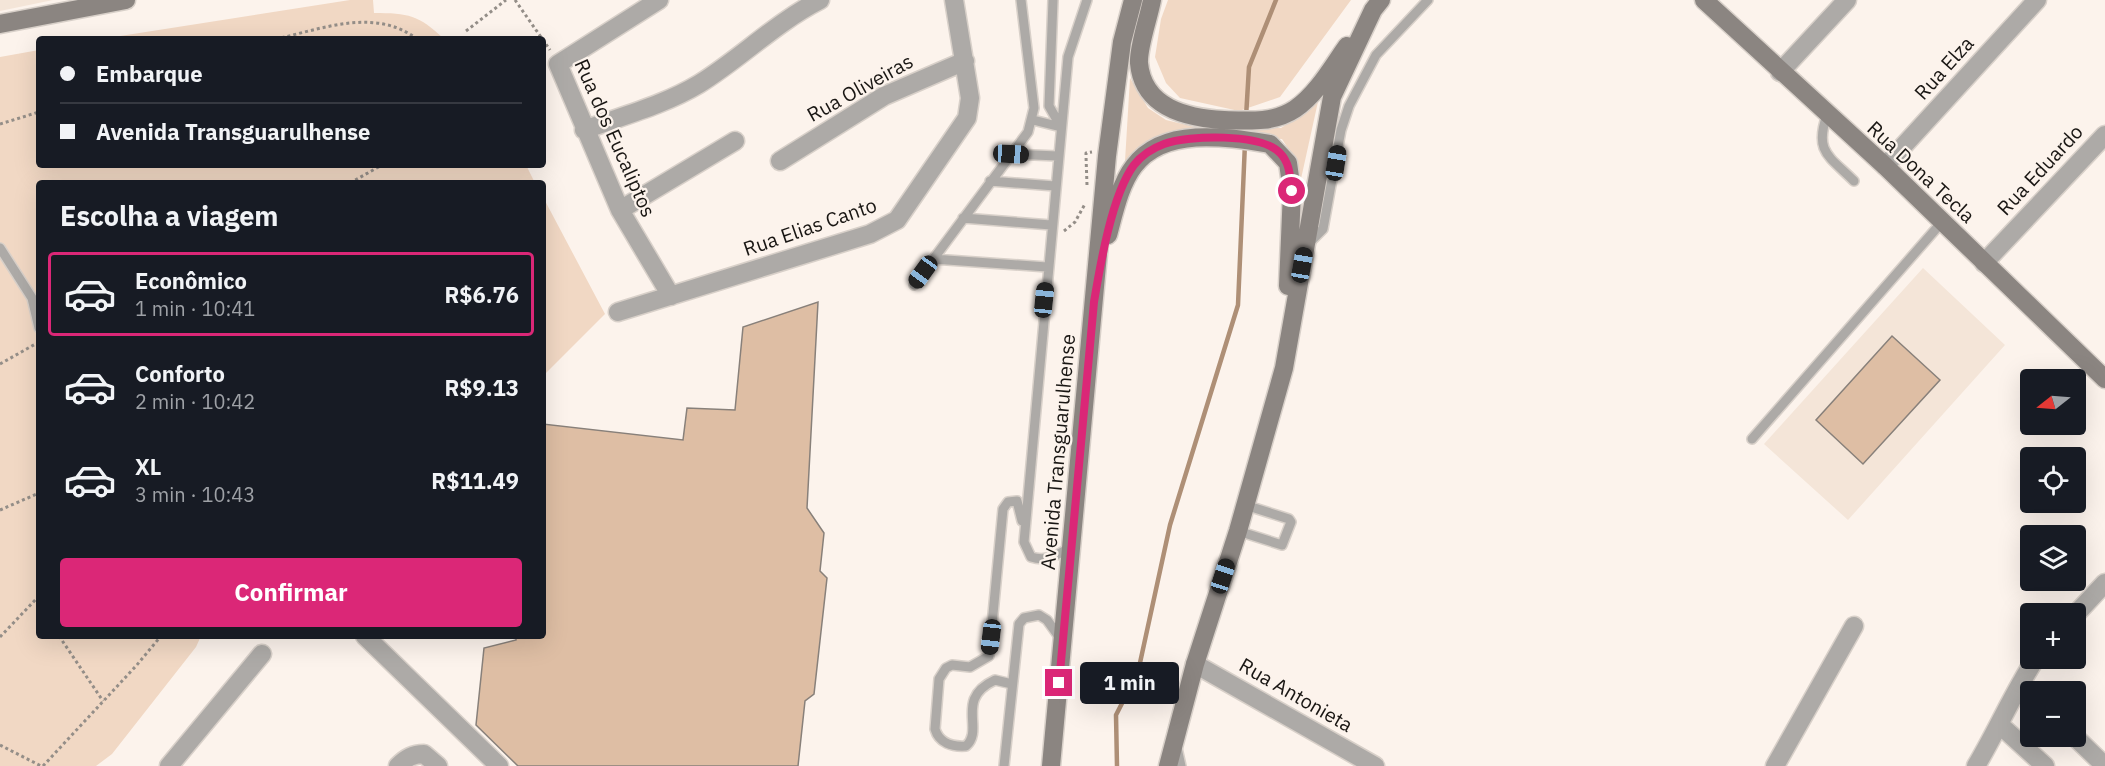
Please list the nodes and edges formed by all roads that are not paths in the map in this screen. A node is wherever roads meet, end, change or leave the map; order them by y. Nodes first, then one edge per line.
1 (126, 0) edge
2 (658, 0) edge
3 (820, 0) edge
4 (954, 0) edge
5 (1021, 0) edge
6 (1053, 0) edge
7 (1087, 0) edge
8 (1133, 0) edge
9 (1152, 0) edge
10 (1428, 0) edge
11 (1704, 0) edge
12 (1847, 0) edge
13 (2037, 0) edge
14 (1377, 5) edge
15 (0, 24) edge
16 (965, 61) junction
17 (1780, 72) junction
18 (1827, 115) junction
19 (1033, 120) junction
20 (1061, 127) junction
21 (584, 130) junction
22 (2105, 135) edge
23 (735, 141) dead end
24 (1011, 154) junction
25 (1058, 156) junction
26 (780, 161) dead end
27 (1885, 166) junction
28 (990, 181) junction
29 (1854, 181) dead end
30 (1055, 186) junction
31 (620, 210) junction
32 (963, 218) junction
33 (1942, 222) junction
34 (1052, 225) junction
35 (1305, 247) junction
36 (0, 248) edge
37 (933, 259) junction
38 (1984, 262) junction
39 (1047, 267) junction
40 (914, 285) dead end
41 (671, 296) junction
42 (1094, 302) junction
43 (618, 312) dead end
44 (36, 315) edge
45 (1284, 368) junction
46 (2105, 379) edge
47 (1752, 439) dead end
48 (1245, 505) junction
49 (1238, 531) junction
50 (1024, 542) junction
51 (1073, 546) junction
52 (2105, 583) edge
53 (2086, 603) edge
54 (1854, 626) dead end
55 (368, 639) edge
56 (1063, 642) junction
57 (262, 654) dead end
58 (1195, 664) junction
59 (1012, 684) junction
60 (2020, 696) edge
61 (2000, 725) junction
62 (1175, 741) junction
63 (2085, 747) edge
64 (431, 760) edge
65 (169, 766) edge
66 (398, 766) edge
67 (499, 766) edge
68 (1005, 766) edge
69 (1052, 766) edge
70 (1168, 766) edge
71 (1181, 766) edge
72 (1375, 766) edge
73 (1775, 766) edge
74 (1976, 766) edge
75 (2045, 766) edge
76 (2105, 766) edge

1 - 15 main road
2 - 21 street, Rua dos Eucaliptos
3 - 21 street
4 - 16 street
5 - 19 lane
6 - 20 lane
7 - 20 lane
8 - 42 main road, Avenida Transguarulhense
9 - 14 main road
10 - 35 lane
11 - 17 main road, Rua Dona Tecla
12 - 17 street
13 - 27 street, Rua Elza
14 - 35 main road
16 - 26 street, Rua Oliveiras
16 - 41 street, Rua Elias Canto
17 - 18 main road, Rua Dona Tecla
18 - 27 main road, Rua Dona Tecla
18 - 29 lane
19 - 20 lane
19 - 24 lane
20 - 25 lane
21 - 31 street, Rua dos Eucaliptos
22 - 38 street, Rua Eduardo
23 - 31 street
24 - 25 lane
24 - 28 lane
25 - 30 lane
27 - 33 main road, Rua Dona Tecla
28 - 30 lane
28 - 32 lane
30 - 34 lane
31 - 41 street, Rua dos Eucaliptos
32 - 34 lane
32 - 37 lane
33 - 38 main road, Rua Dona Tecla
33 - 47 lane
34 - 39 lane
35 - 45 main road
36 - 44 lane
37 - 39 lane
37 - 40 lane
38 - 46 main road, Rua Dona Tecla
39 - 50 lane
41 - 43 street, Rua Elias Canto
42 - 45 main road
42 - 51 main road, Avenida Transguarulhense
45 - 48 main road
48 - 49 main road
48 - 49 lane
49 - 58 main road
50 - 51 lane
50 - 59 lane
51 - 56 main road, Avenida Transguarulhense
52 - 53 street
54 - 73 street
55 - 67 street
56 - 59 lane
56 - 69 main road, Avenida Transguarulhense
57 - 65 street
58 - 62 main road
58 - 72 street, Rua Antonieta
59 - 68 lane
60 - 61 street
61 - 74 street
61 - 75 street
62 - 70 main road
62 - 71 lane
63 - 76 street
64 - 66 street

